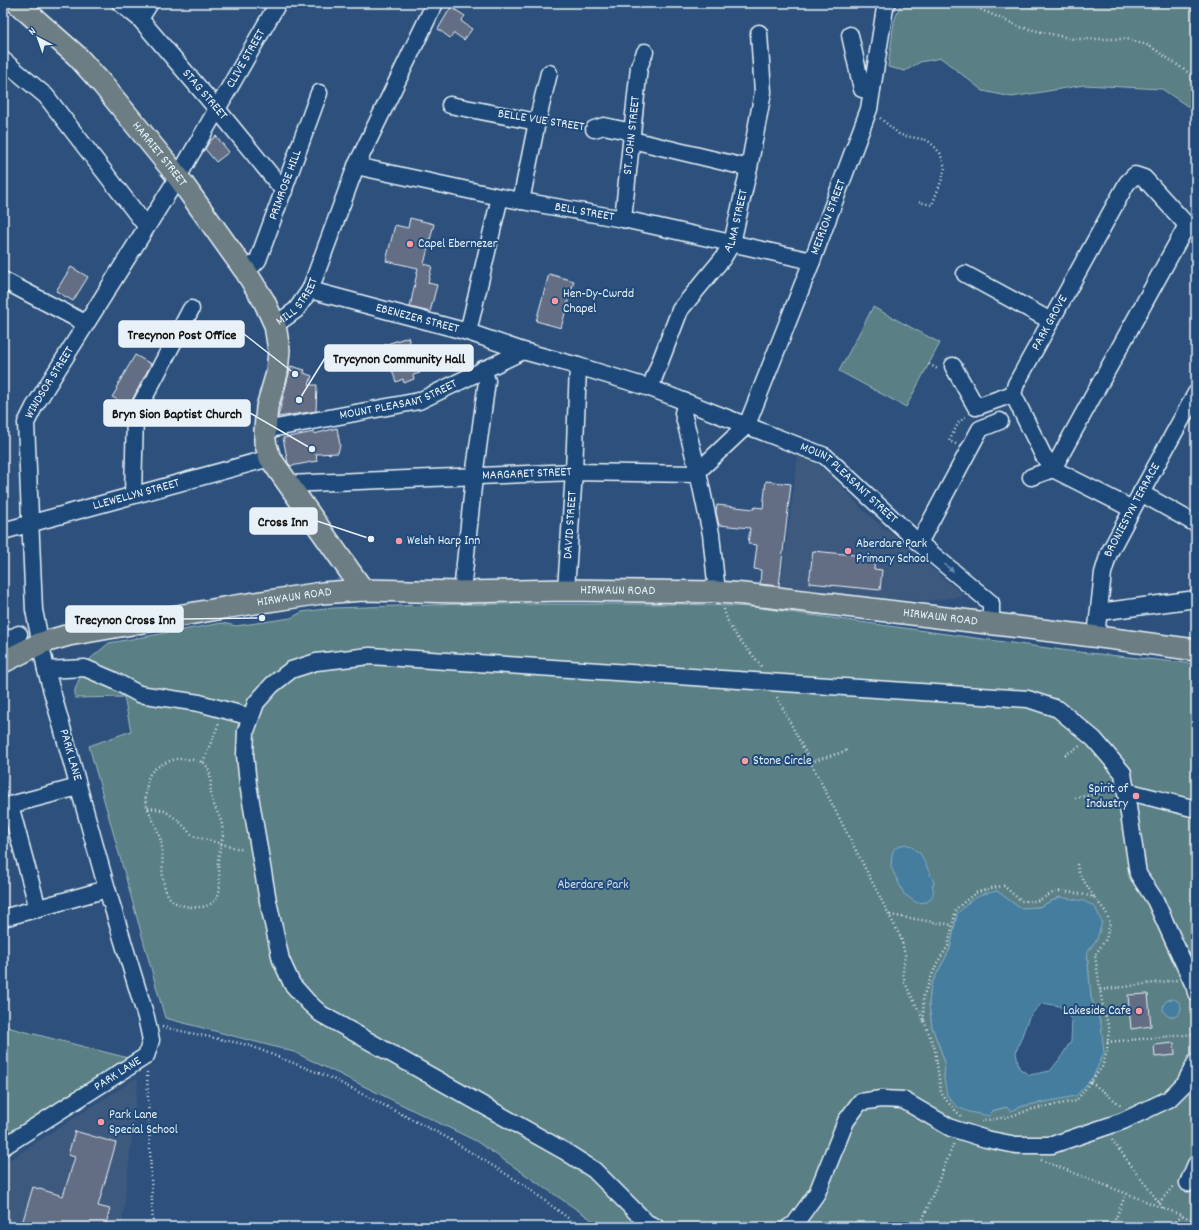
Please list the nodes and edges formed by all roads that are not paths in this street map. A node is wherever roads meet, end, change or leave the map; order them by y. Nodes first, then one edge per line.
1 (17, 3) edge
2 (120, 3) edge
3 (150, 3) edge
4 (278, 3) edge
5 (435, 3) edge
6 (888, 3) edge
7 (140, 19) junction
8 (759, 33) dead end
9 (850, 35) dead end
10 (645, 52) dead end
11 (3, 60) edge
12 (549, 73) dead end
13 (871, 91) junction
14 (319, 93) dead end
15 (450, 105) dead end
16 (218, 109) junction
17 (537, 122) junction
18 (594, 129) road end
19 (632, 136) junction
20 (356, 166) junction
21 (749, 168) junction
22 (178, 176) junction
23 (284, 191) junction
24 (500, 197) junction
25 (521, 201) junction
26 (623, 219) junction
27 (146, 226) junction
28 (1192, 228) edge
29 (732, 243) junction
30 (812, 261) junction
31 (246, 272) junction
32 (965, 274) dead end
33 (3, 280) edge
34 (310, 290) junction
35 (191, 309) dead end
36 (1051, 321) junction
37 (85, 323) junction
38 (275, 325) junction
39 (468, 332) junction
40 (523, 351) junction
41 (578, 366) junction
42 (953, 366) dead end
43 (483, 369) junction
44 (650, 388) junction
45 (1196, 393) edge
46 (1013, 394) junction
47 (686, 402) junction
48 (1000, 421) dead end
49 (747, 425) junction
50 (264, 430) junction
51 (270, 458) junction
52 (1053, 469) junction
53 (574, 472) junction
54 (698, 472) junction
55 (474, 477) junction
56 (1031, 477) dead end
57 (287, 484) junction
58 (1141, 493) junction
59 (133, 495) junction
60 (1132, 509) junction
61 (30, 524) junction
62 (1196, 524) edge
63 (3, 531) edge
64 (919, 543) junction
65 (363, 590) junction
66 (566, 590) junction
67 (462, 592) junction
68 (721, 592) junction
69 (1196, 599) edge
70 (1099, 612) junction
71 (991, 624) junction
72 (19, 634) dead end
73 (1096, 636) junction
74 (3, 642) edge
75 (41, 643) junction
76 (1196, 650) edge
77 (3, 662) edge
78 (46, 670) junction
79 (251, 717) junction
80 (78, 787) junction
81 (1125, 790) junction
82 (1196, 808) edge
83 (107, 889) junction
84 (38, 908) junction
85 (3, 918) edge
86 (1194, 985) edge
87 (1196, 1062) edge
88 (3, 1147) edge
89 (1196, 1164) edge
90 (1183, 1181) road end
91 (656, 1227) edge
92 (789, 1227) edge

1 - 22 main road, HARRIET STREET
2 - 7 street, STAG STREET
3 - 7 street
4 - 16 street, CLIVE STREET
5 - 20 street, MILL STREET
6 - 13 street, MEIRION STREET
7 - 16 street, STAG STREET
8 - 21 street, ALMA STREET
9 - 13 street
10 - 19 street, ST. JOHN STREET
11 - 27 street
12 - 17 street
13 - 30 street, MEIRION STREET
14 - 23 street, PRIMROSE HILL
15 - 17 street, BELLE VUE STREET
16 - 22 street, CLIVE STREET
16 - 23 street, STAG STREET
17 - 25 street
18 - 19 street, BELLE VUE STREET
19 - 21 street, BELLE VUE STREET
19 - 26 street, ST. JOHN STREET
20 - 24 street, BELL STREET
20 - 34 street, MILL STREET
21 - 29 street, ALMA STREET
22 - 27 street, WINDSOR STREET
22 - 31 main road, HARRIET STREET
23 - 31 street, PRIMROSE HILL
24 - 25 street, BELL STREET
24 - 39 street
25 - 26 street, BELL STREET
26 - 29 street, BELL STREET
27 - 37 street, WINDSOR STREET
28 - 36 street, PARK GROVE
28 - 52 street
29 - 30 street, BELL STREET
29 - 44 street, ALMA STREET
30 - 49 street, MEIRION STREET
31 - 38 main road, HARRIET STREET
32 - 36 street
33 - 37 street
34 - 38 street, MILL STREET
34 - 39 street, EBENEZER STREET
35 - 59 street
36 - 46 street, PARK GROVE
37 - 61 street, WINDSOR STREET
38 - 50 main road, MILL STREET
39 - 40 street, EBENEZER STREET
40 - 41 street, MOUNT PLEASANT STREET
40 - 43 street, MOUNT PLEASANT STREET
41 - 44 street, MOUNT PLEASANT STREET
41 - 53 street, DAVID STREET
42 - 46 street
43 - 50 street, MOUNT PLEASANT STREET
43 - 55 street
44 - 47 street, MOUNT PLEASANT STREET
45 - 58 street, BRONIESTYN TERRACE
46 - 52 street
47 - 49 street, MOUNT PLEASANT STREET
47 - 54 street
48 - 64 street
49 - 54 street
49 - 64 street, MOUNT PLEASANT STREET
50 - 51 main road, MILL STREET
51 - 57 main road, MILL STREET
51 - 59 street, LLEWELLYN STREET
52 - 56 street
52 - 60 street
53 - 54 street, MARGARET STREET
53 - 55 street, MARGARET STREET
53 - 66 street, DAVID STREET
54 - 68 street
55 - 57 street, MARGARET STREET
55 - 67 street
57 - 65 main road, MILL STREET
58 - 60 street, BRONIESTYN TERRACE
58 - 62 street
59 - 61 street, LLEWELLYN STREET
60 - 70 street, BRONIESTYN TERRACE
61 - 63 street, LLEWELLYN STREET
61 - 75 street, WINDSOR STREET
64 -> 71 street, MOUNT PLEASANT STREET
65 - 67 main road, HIRWAUN ROAD
65 - 75 main road, HIRWAUN ROAD
66 - 67 main road, HIRWAUN ROAD
66 - 68 main road, HIRWAUN ROAD
68 - 71 main road, HIRWAUN ROAD
69 - 70 street
70 - 73 street, BRONIESTYN TERRACE
71 - 73 main road, HIRWAUN ROAD
72 - 74 street
73 - 76 main road, HIRWAUN ROAD
75 - 77 main road, HIRWAUN ROAD
75 - 78 street, PARK LANE
78 - 79 street
78 - 80 street, PARK LANE
79 - 81 street
79 - 91 street
80 - 83 street, PARK LANE
80 - 84 street
81 - 82 street
81 - 86 street
83 - 84 street
83 - 88 street, PARK LANE
84 - 85 street
87 - 92 street
89 - 90 street

